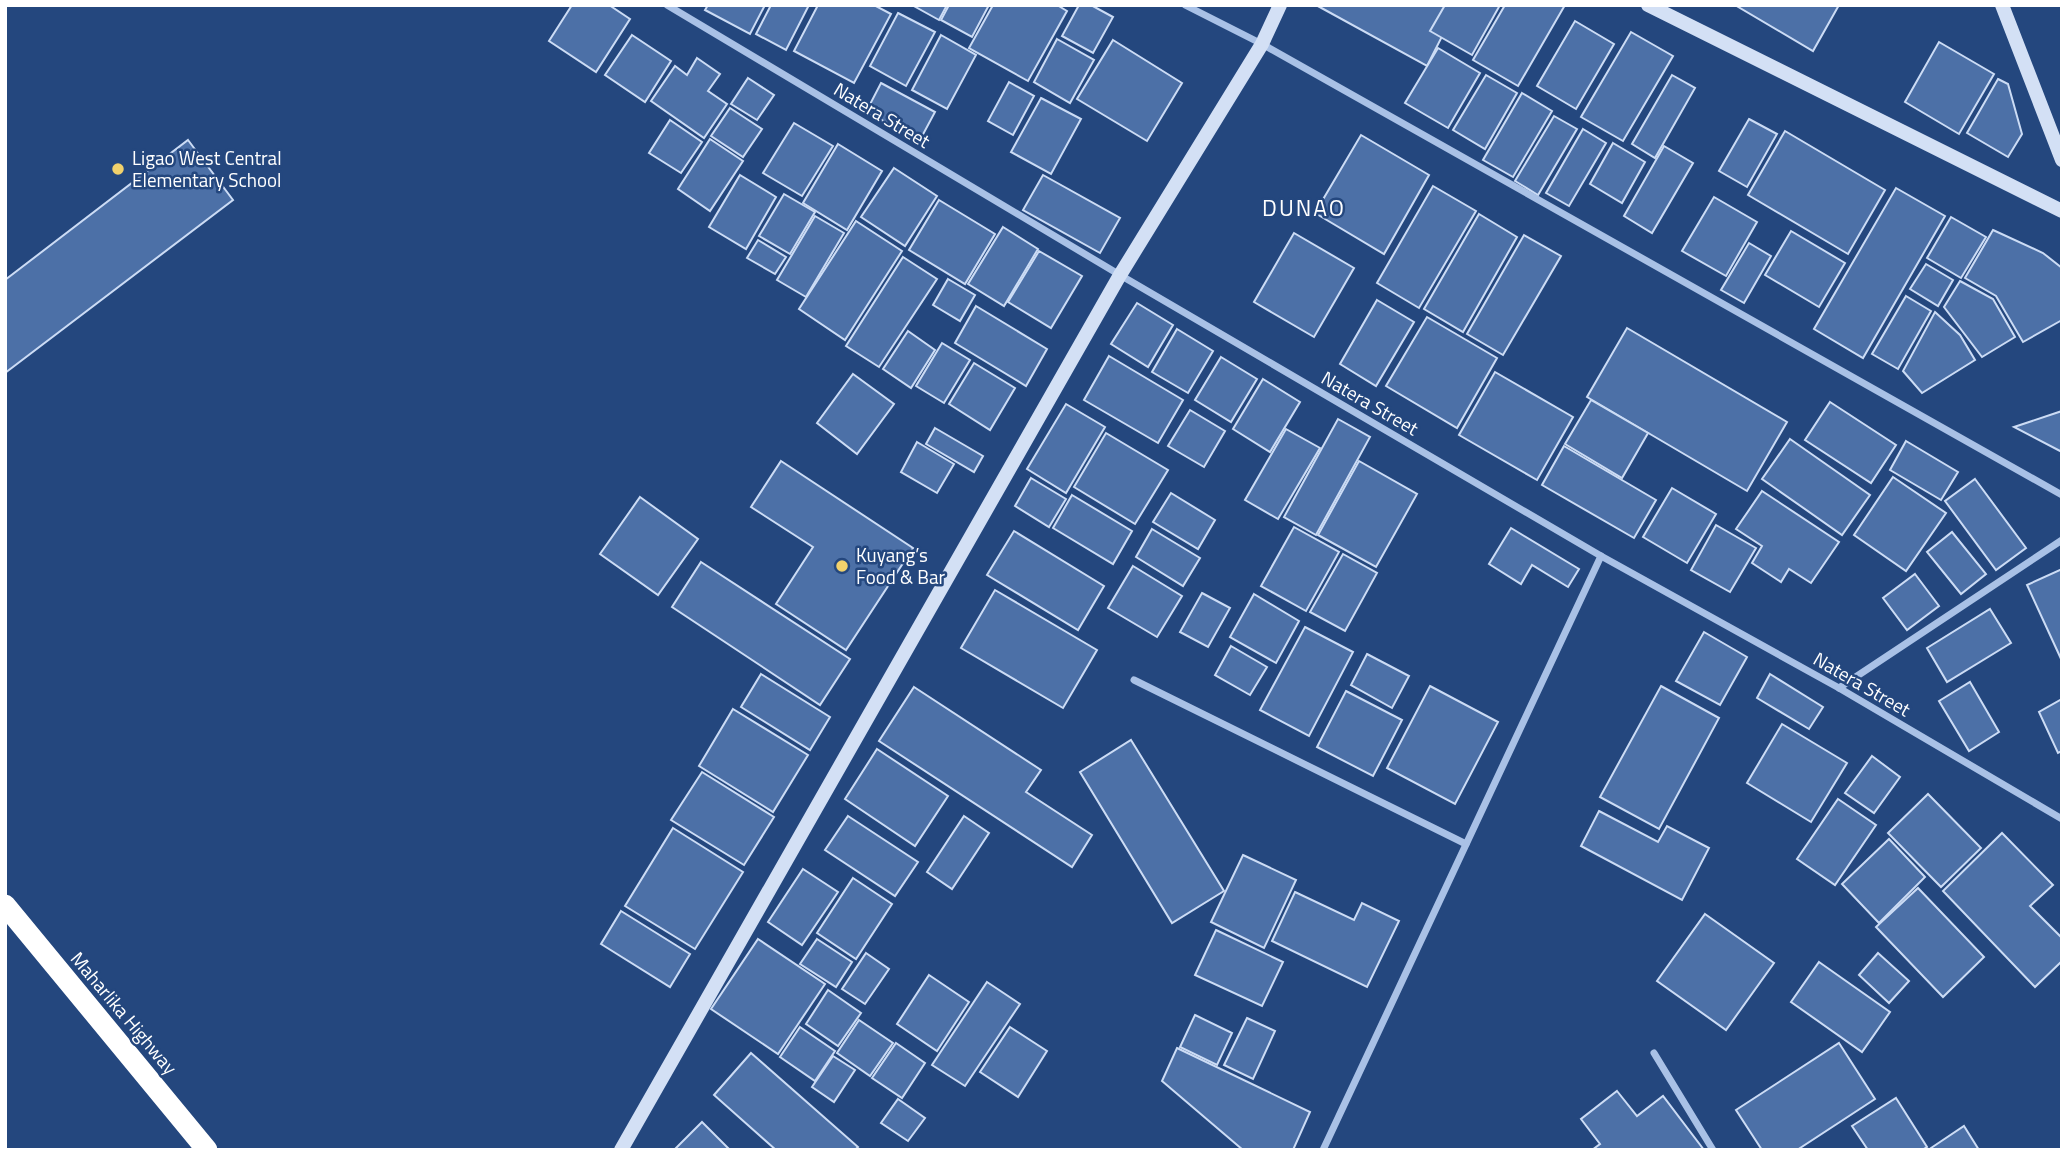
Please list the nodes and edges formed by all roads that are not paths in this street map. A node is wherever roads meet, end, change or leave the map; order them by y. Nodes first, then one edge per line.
1 (667, 5) edge
2 (1185, 5) edge
3 (1280, 5) edge
4 (1648, 5) edge
5 (2001, 5) edge
6 (1262, 44) junction
7 (2062, 160) edge
8 (2062, 211) edge
9 (1120, 275) junction
10 (2062, 495) edge
11 (2062, 540) edge
12 (1601, 556) junction
13 (1134, 680) dead end
14 (1839, 688) junction
15 (2062, 819) edge
16 (1466, 844) junction
17 (5, 905) edge
18 (1654, 1053) dead end
19 (207, 1150) edge
20 (621, 1150) edge
21 (1323, 1150) edge
22 (1713, 1150) edge

1 - 9 street, Natera Street
2 - 6 street
3 - 6 street
4 - 8 street
5 - 7 street
6 - 9 street
6 - 10 street
9 - 12 street, Natera Street
9 - 20 street
11 - 14 street
12 - 14 street, Natera Street
12 - 16 street
13 - 16 street
14 - 15 street, Natera Street
16 - 21 street
17 - 19 highway, Maharlika Highway
18 - 22 street

